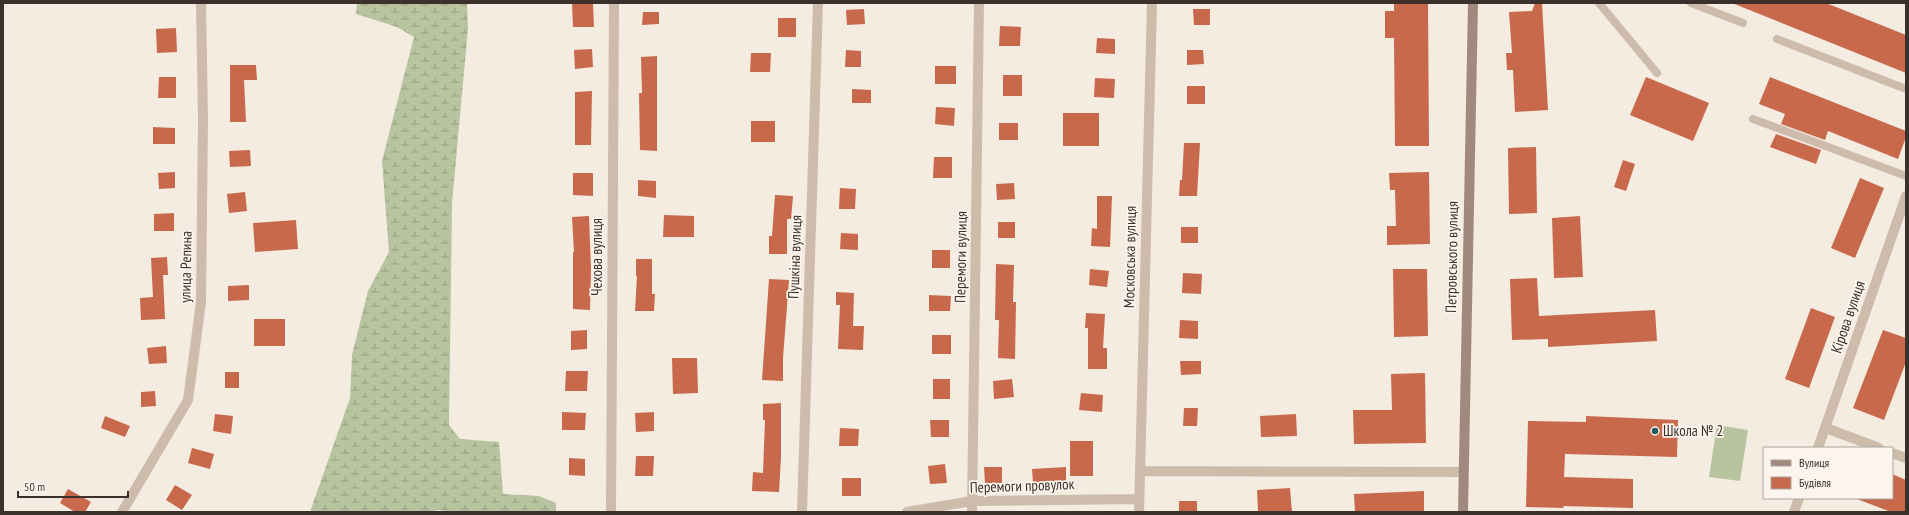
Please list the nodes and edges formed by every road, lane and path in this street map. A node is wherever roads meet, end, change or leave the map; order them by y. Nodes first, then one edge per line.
1 (201, 3) edge
2 (614, 3) edge
3 (818, 3) edge
4 (979, 3) edge
5 (1152, 3) edge
6 (1473, 3) edge
7 (1599, 3) edge
8 (1691, 3) edge
9 (1743, 23) dead end
10 (1777, 39) dead end
11 (1657, 73) dead end
12 (1906, 89) edge
13 (1753, 119) dead end
14 (1906, 176) edge
15 (1906, 196) edge
16 (1826, 428) junction
17 (1818, 447) edge
18 (1876, 447) edge
19 (1893, 453) edge
20 (1906, 458) edge
21 (1140, 471) junction
22 (1463, 472) junction
23 (1139, 499) junction
24 (1799, 499) edge
25 (972, 501) junction
26 (1797, 511) edge
27 (122, 512) edge
28 (611, 512) edge
29 (802, 512) edge
30 (907, 512) edge
31 (972, 512) edge
32 (1139, 512) edge
33 (1463, 512) edge

1 - 27 street, улица Репина
2 - 28 street, Чехова вулиця
3 - 29 street, Пушкіна вулиця
4 - 25 street, Перемоги вулиця
5 - 21 street, Московська вулиця
6 - 22 main road, Петровського вулиця
7 - 11 lane
8 - 9 lane
10 - 12 lane
13 - 14 lane
15 - 16 street, Кірова вулиця
16 - 17 street, Кірова вулиця
16 - 18 street
19 - 20 street
21 - 22 street
21 - 23 street, Московська вулиця
22 - 33 main road, Петровського вулиця
23 - 25 street, Перемоги провулок
23 - 32 street, Московська вулиця
24 - 26 street
25 - 30 street, Перемоги провулок
25 - 31 street, Перемоги вулиця

